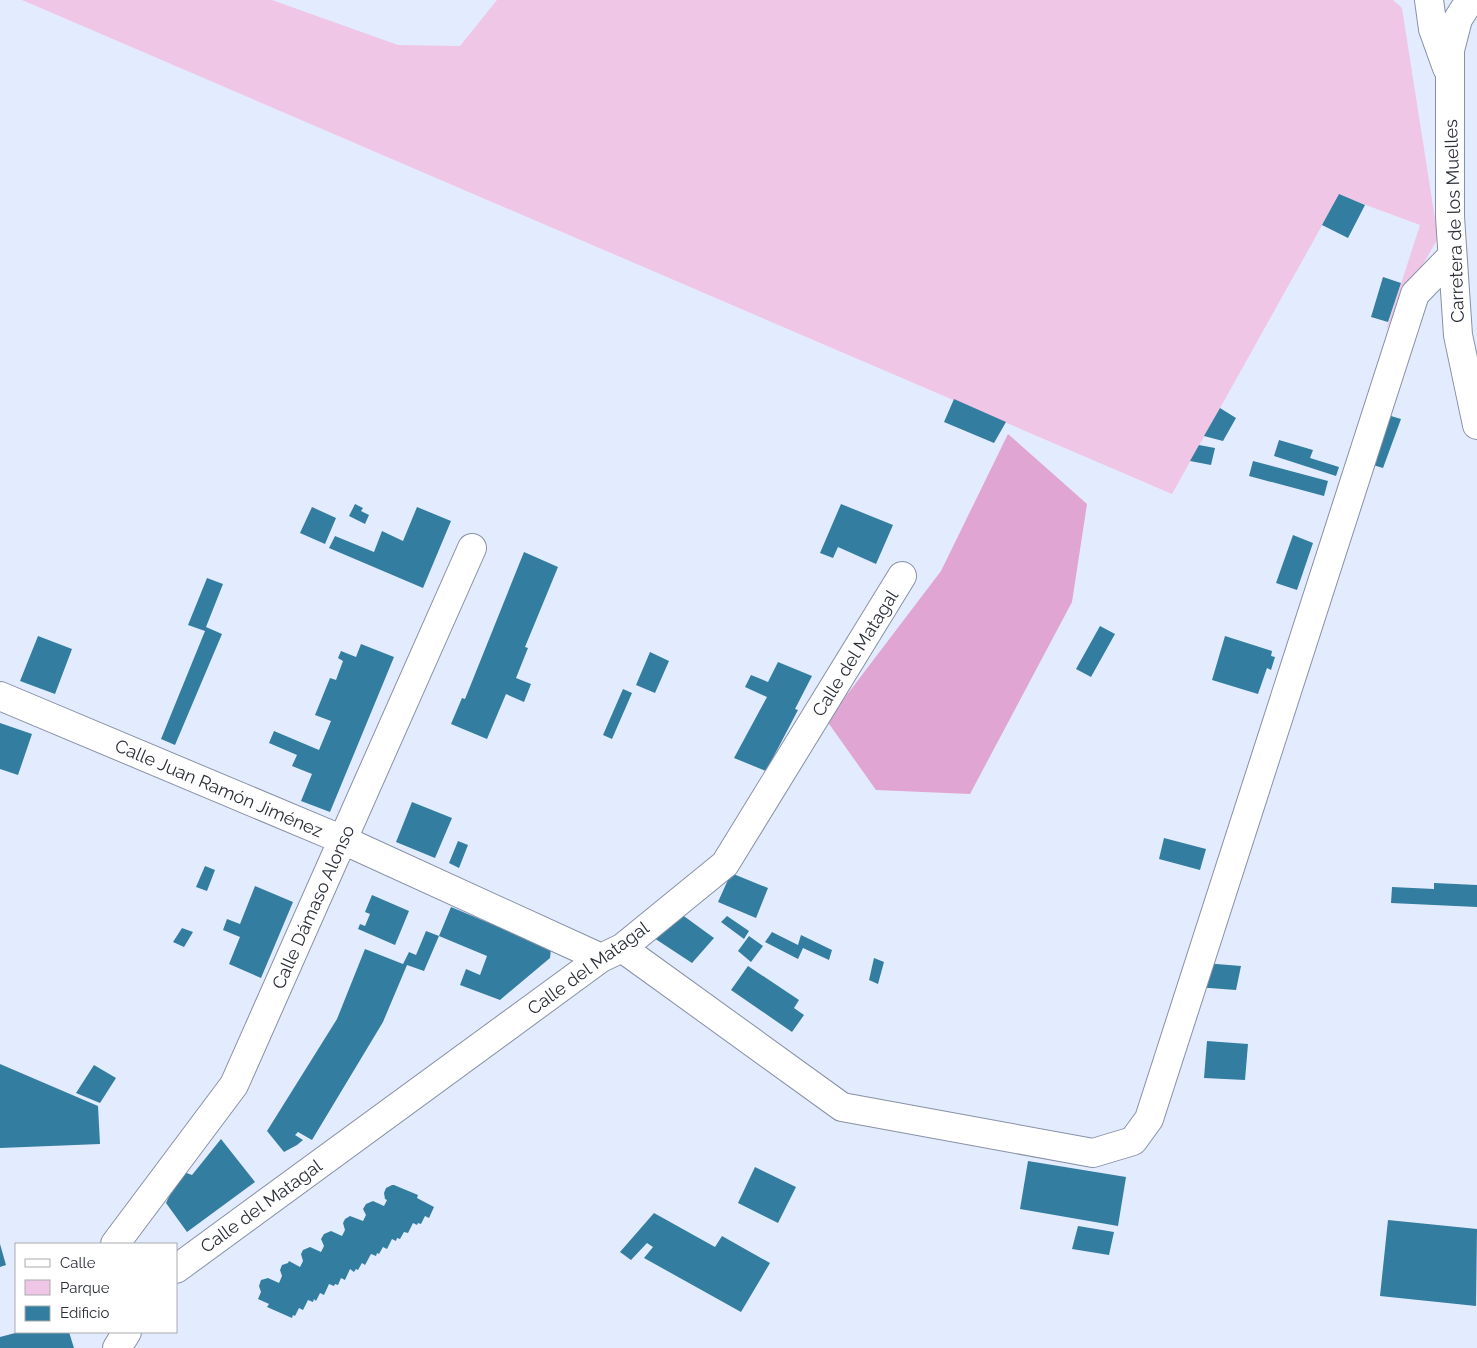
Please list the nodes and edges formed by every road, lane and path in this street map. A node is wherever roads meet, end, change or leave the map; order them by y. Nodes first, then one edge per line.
1 (1429, 0) edge
2 (1470, 0) edge
3 (1450, 74) junction
4 (1452, 256) junction
5 (1477, 425) edge
6 (472, 548) dead end
7 (902, 576) dead end
8 (0, 696) edge
9 (342, 840) junction
10 (611, 953) junction
11 (116, 1243) edge
12 (178, 1268) edge
13 (126, 1333) edge
14 (116, 1348) edge

1 - 3 street, Carretera de los Muelles
2 - 3 street, Carretera de los Muelles
3 - 4 street, Carretera de los Muelles
4 - 5 street, Carretera de los Muelles
4 - 10 street, Calle Juan Ramón Jiménez
6 - 9 street, Calle Dámaso Alonso
7 - 10 street, Calle del Matagal
8 - 9 street, Calle Juan Ramón Jiménez
9 - 10 street, Calle Juan Ramón Jiménez
9 - 11 street, Calle Dámaso Alonso
10 - 12 street, Calle del Matagal
13 - 14 street

